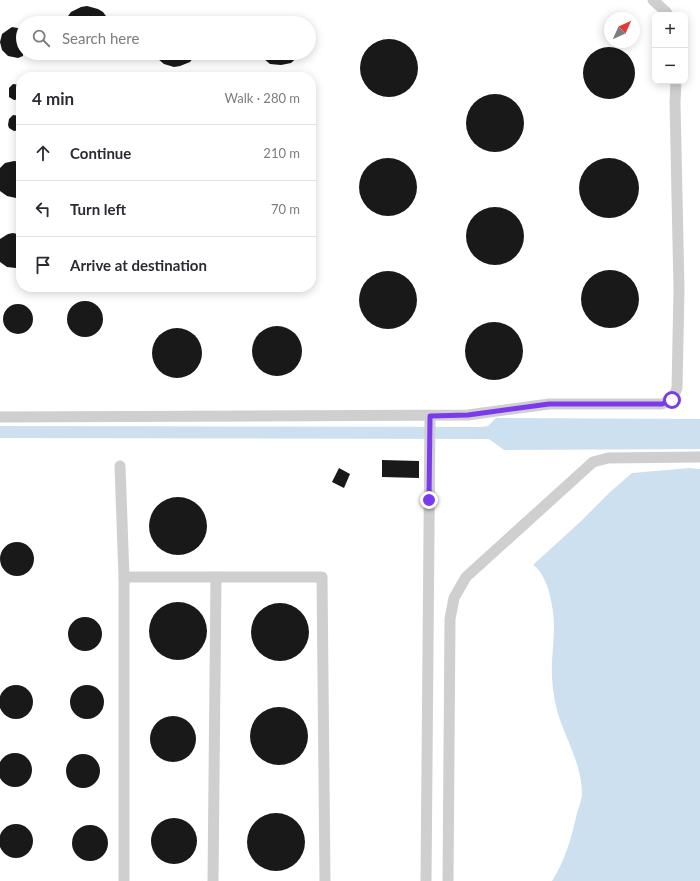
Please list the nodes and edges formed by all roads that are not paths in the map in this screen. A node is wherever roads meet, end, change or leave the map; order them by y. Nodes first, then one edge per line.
1 (653, 0) edge
2 (666, 12) edge
3 (676, 84) edge
4 (0, 417) edge
5 (430, 419) junction
6 (700, 457) edge
7 (120, 466) dead end
8 (124, 577) junction
9 (216, 577) junction
10 (124, 881) edge
11 (213, 881) edge
12 (325, 881) edge
13 (426, 881) edge
14 (448, 881) edge

1 - 2 street
3 - 5 street
4 - 5 street
5 - 13 street
6 - 14 street
7 - 8 street
8 - 9 street
8 - 10 street
9 - 11 street
9 - 12 street

